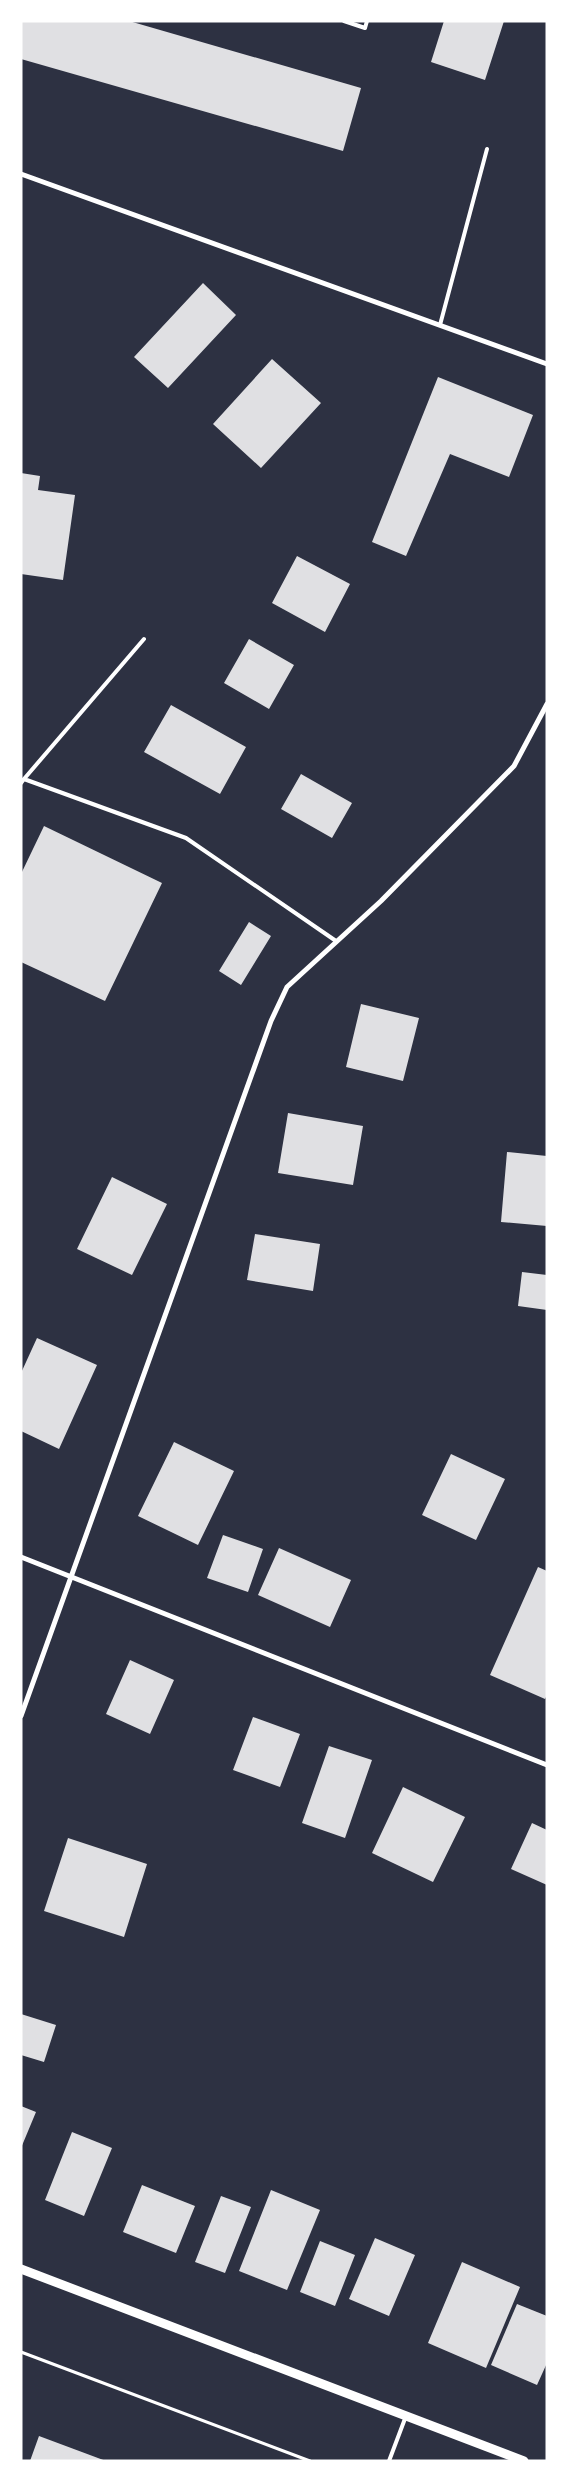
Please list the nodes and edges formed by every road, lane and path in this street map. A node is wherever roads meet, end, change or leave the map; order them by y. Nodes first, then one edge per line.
1 (344, 21) edge
2 (367, 21) edge
3 (488, 149) dead end
4 (21, 174) edge
5 (440, 325) junction
6 (547, 364) edge
7 (144, 639) dead end
8 (547, 704) edge
9 (23, 781) edge
10 (336, 941) junction
11 (21, 1556) edge
12 (71, 1576) junction
13 (21, 1716) edge
14 (547, 1765) edge
15 (21, 2269) edge
16 (21, 2352) edge
17 (406, 2416) junction
18 (310, 2461) edge
19 (390, 2461) edge
20 (524, 2461) edge

1 - 2 lane
3 - 5 lane
4 - 5 street
5 - 6 street
7 - 9 lane
8 - 10 street
9 - 10 lane
10 - 12 street
11 - 12 street
12 - 13 street
12 - 14 street
15 - 17 street
16 - 18 path
17 - 19 lane
17 - 20 street

